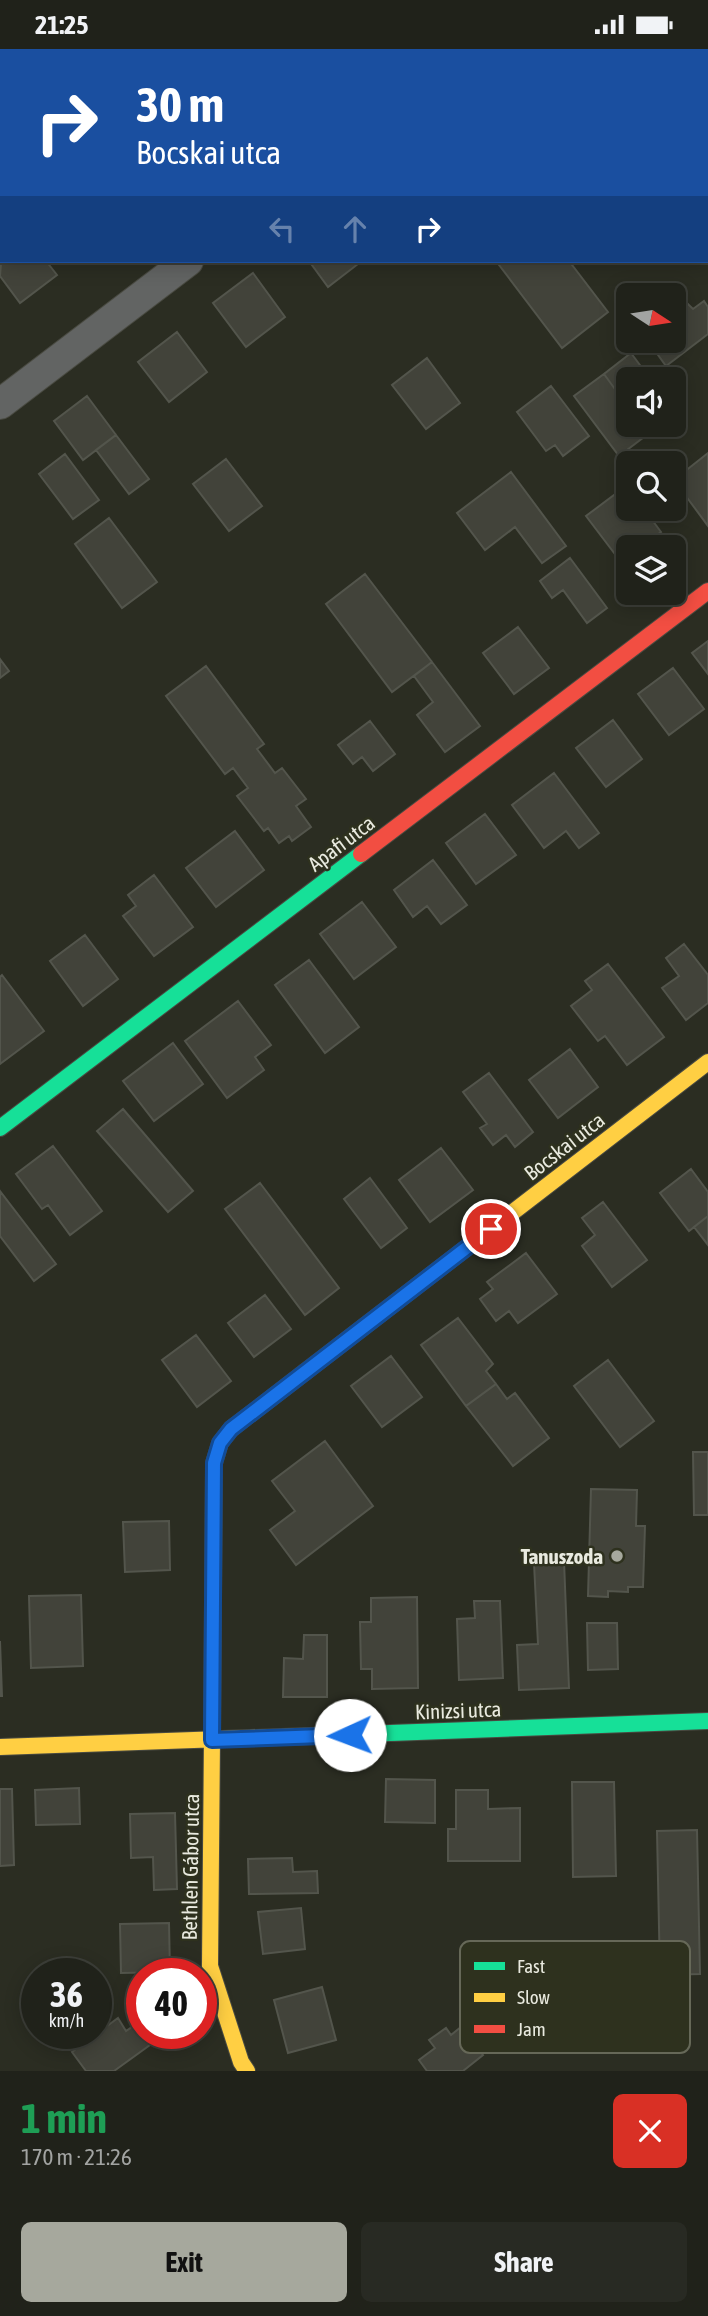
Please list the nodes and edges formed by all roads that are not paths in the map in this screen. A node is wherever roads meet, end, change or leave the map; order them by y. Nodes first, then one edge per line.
1 (185, 263) edge
2 (0, 404) edge
3 (708, 591) edge
4 (708, 1062) edge
5 (0, 1128) edge
6 (708, 1721) edge
7 (212, 1740) junction
8 (0, 1747) edge
9 (247, 2071) edge

1 - 2 street
3 - 5 street, Apafi utca
4 - 7 street, Bocskai utca
6 - 7 street, Kinizsi utca
7 - 8 street, Kinizsi utca
7 - 9 street, Bethlen Gábor utca

